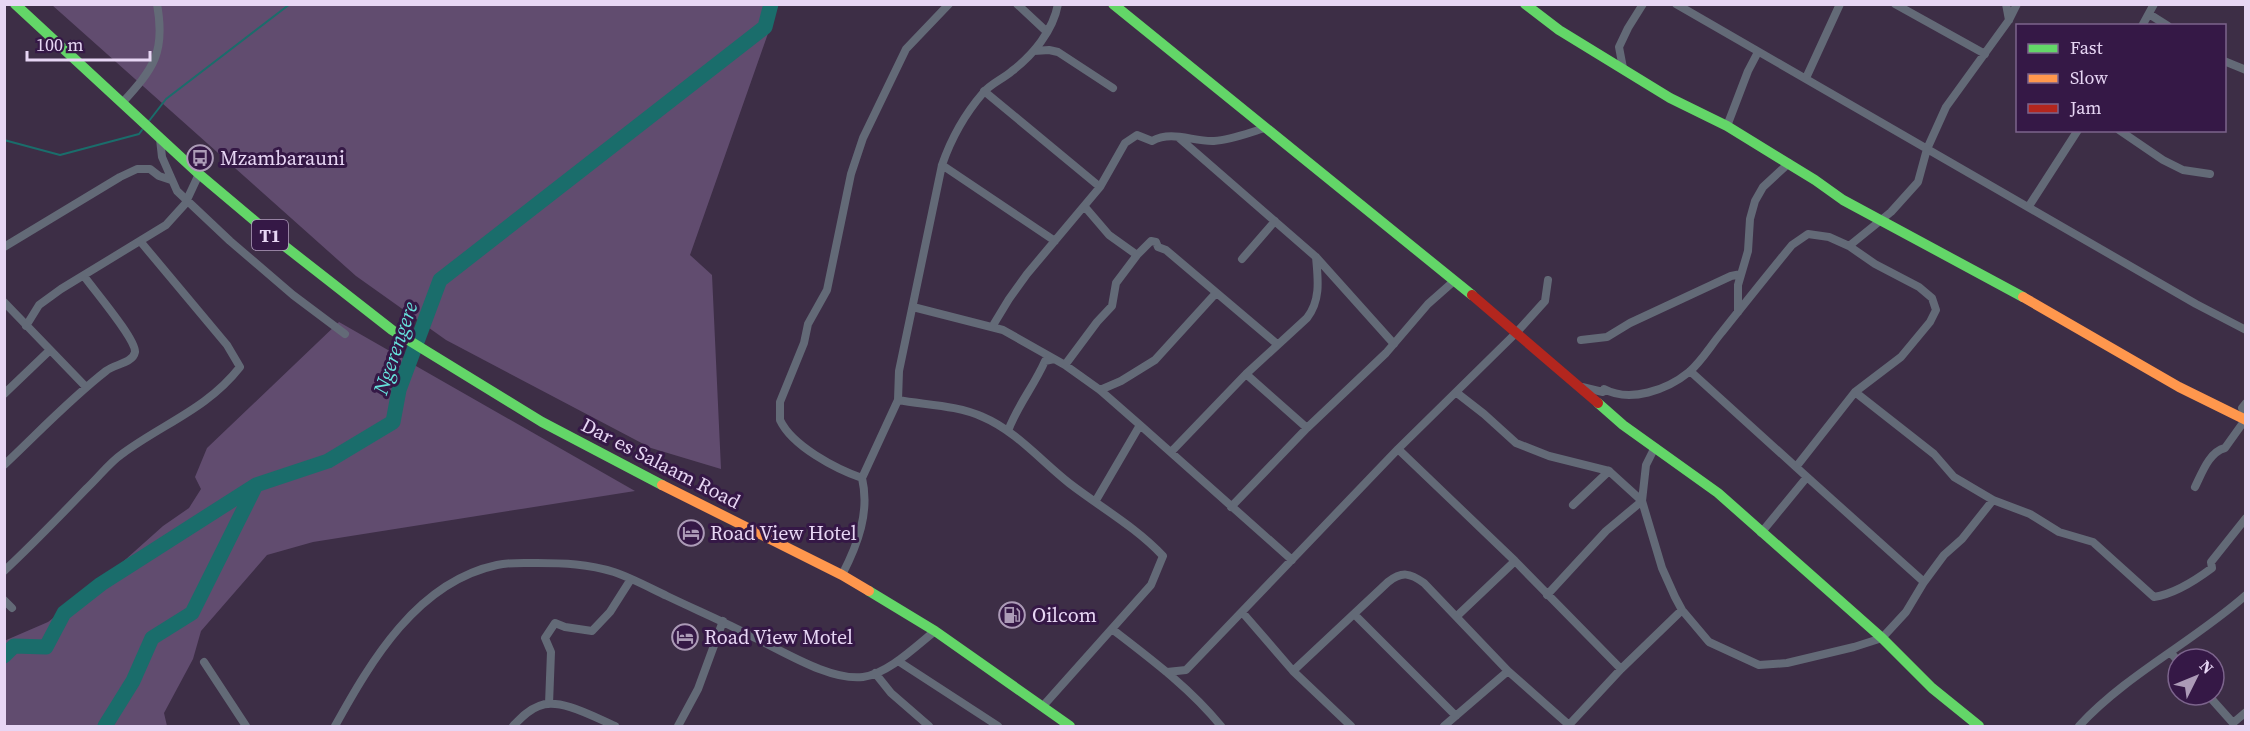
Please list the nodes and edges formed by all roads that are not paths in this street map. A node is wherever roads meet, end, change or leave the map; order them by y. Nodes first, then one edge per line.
1 (15, 4) edge
2 (157, 4) edge
3 (949, 4) edge
4 (1017, 4) edge
5 (1058, 4) edge
6 (1113, 4) edge
7 (1526, 4) edge
8 (1642, 4) edge
9 (1676, 4) edge
10 (1840, 4) edge
11 (1895, 4) edge
12 (2006, 4) edge
13 (2017, 4) edge
14 (2154, 4) edge
15 (2149, 14) junction
16 (2009, 20) junction
17 (2143, 24) edge
18 (2165, 24) edge
19 (1047, 32) junction
20 (1034, 51) junction
21 (1758, 52) junction
22 (1985, 54) junction
23 (2226, 62) edge
24 (1623, 68) junction
25 (2246, 70) edge
26 (1806, 78) junction
27 (1113, 88) dead end
28 (984, 91) junction
29 (122, 103) junction
30 (1727, 126) junction
31 (1265, 128) junction
32 (2077, 132) edge
33 (2122, 132) edge
34 (157, 135) junction
35 (1177, 136) junction
36 (1927, 149) junction
37 (1789, 163) junction
38 (942, 165) junction
39 (199, 174) junction
40 (2210, 174) dead end
41 (171, 180) junction
42 (1100, 187) junction
43 (187, 199) junction
44 (2029, 206) junction
45 (1085, 207) junction
46 (1275, 221) junction
47 (1881, 221) junction
48 (140, 241) junction
49 (1055, 241) junction
50 (4, 246) edge
51 (1849, 246) junction
52 (1137, 255) junction
53 (1316, 257) junction
54 (1242, 259) dead end
55 (1741, 274) junction
56 (84, 276) junction
57 (1548, 280) dead end
58 (1454, 281) junction
59 (1216, 293) junction
60 (4, 303) edge
61 (913, 307) junction
62 (1738, 312) junction
63 (26, 326) junction
64 (992, 327) junction
65 (2246, 330) edge
66 (1517, 332) junction
67 (345, 334) dead end
68 (1581, 340) dead end
69 (1277, 344) junction
70 (1394, 344) junction
71 (50, 350) junction
72 (1054, 358) junction
73 (1065, 365) junction
74 (1690, 371) junction
75 (1246, 374) junction
76 (1577, 386) junction
77 (86, 387) junction
78 (1100, 390) junction
79 (1855, 392) junction
80 (1456, 393) junction
81 (4, 394) edge
82 (898, 400) junction
83 (2246, 403) edge
84 (2246, 413) edge
85 (2245, 420) edge
86 (1140, 424) junction
87 (1307, 428) junction
88 (1008, 431) junction
89 (1655, 447) junction
90 (1398, 449) junction
91 (1170, 452) junction
92 (4, 465) edge
93 (1796, 467) junction
94 (1609, 471) junction
95 (1807, 477) junction
96 (862, 478) junction
97 (2195, 487) dead end
98 (1993, 500) junction
99 (1642, 501) junction
100 (1095, 502) junction
101 (1573, 505) dead end
102 (1231, 507) junction
103 (2246, 518) edge
104 (1761, 533) junction
105 (1292, 560) junction
106 (1515, 561) junction
107 (4, 571) edge
108 (842, 574) junction
109 (631, 579) junction
110 (1924, 582) junction
111 (1547, 595) junction
112 (2246, 595) edge
113 (4, 600) edge
114 (12, 608) dead end
115 (1682, 610) junction
116 (1242, 612) junction
117 (1354, 614) junction
118 (1457, 616) junction
119 (723, 621) junction
120 (1112, 629) junction
121 (935, 631) junction
122 (1882, 638) junction
123 (2179, 647) edge
124 (2166, 656) edge
125 (898, 661) junction
126 (204, 662) dead end
127 (1621, 669) junction
128 (1293, 671) junction
129 (1508, 671) junction
130 (1167, 672) junction
131 (875, 673) junction
132 (549, 704) junction
133 (1043, 706) junction
134 (2219, 707) edge
135 (2246, 712) edge
136 (1456, 716) junction
137 (246, 726) edge
138 (335, 726) edge
139 (513, 726) edge
140 (615, 726) edge
141 (678, 726) edge
142 (929, 726) edge
143 (998, 726) edge
144 (1070, 726) edge
145 (1221, 726) edge
146 (1352, 726) edge
147 (1444, 726) edge
148 (1568, 726) edge
149 (1979, 726) edge
150 (2079, 726) edge

1 - 29 main road, T1
2 - 29 street
3 - 96 street
4 - 19 street
5 - 19 street
6 - 31 main road
7 - 24 main road
8 - 24 street
9 - 21 street
10 - 26 street
11 - 22 street
12 - 16 street
13 - 16 street
14 - 15 street
15 - 17 street
15 - 18 street
16 - 22 street
19 - 20 street
20 - 27 street
20 - 28 street
21 - 26 street
21 - 30 street
22 - 36 street
23 - 25 street
24 - 30 main road
26 - 36 street
28 - 38 street
28 - 42 street
29 - 34 main road, T1
30 - 37 main road
31 - 35 street
31 - 58 main road
32 - 44 street
33 - 40 street
34 - 39 main road, T1
34 - 41 street
35 - 42 street
35 - 46 street
36 - 44 street
36 - 47 street
37 - 47 main road
37 - 55 street
38 - 49 street
38 - 61 street
39 - 43 street
39 - 108 main road, Dar es Salaam Road / T1
41 - 43 street
41 - 50 street
42 - 45 street
43 - 48 street
43 - 67 street
44 - 65 street
45 - 49 street
45 - 52 street
46 - 53 street
46 - 54 street
47 - 51 street
47 - 85 main road
48 - 56 street
48 - 107 street
49 - 64 street
51 - 62 street
51 - 79 street
52 - 59 street
52 - 73 street
53 - 69 street
53 - 70 street
55 - 62 street
55 - 68 street
56 - 63 street
56 - 77 street
57 - 66 street
58 - 66 main road
58 - 70 street
59 - 69 street
59 - 78 street
60 - 63 street
61 - 64 street
61 - 82 street
62 - 74 street
63 - 71 street
64 - 72 street
66 - 76 main road
66 - 80 street
69 - 75 street
70 - 87 street
71 - 77 street
71 - 81 street
72 - 73 street
72 - 88 street
73 - 78 street
74 - 76 street
74 - 93 street
75 - 87 street
75 - 91 street
76 - 89 main road
77 - 92 street
78 - 86 street
79 - 93 street
79 - 98 street
80 - 90 street
80 - 94 street
82 - 88 street
82 - 96 street
83 - 84 street
85 - 97 street
86 - 91 street
86 - 100 street
87 - 102 street
88 - 100 street
89 - 99 street
89 - 104 main road
90 - 105 street
90 - 106 street
91 - 102 street
93 - 95 street
94 - 99 street
94 - 101 street
95 - 104 street
95 - 110 street
96 - 108 street
98 - 103 street
98 - 110 street
99 - 111 street
99 - 115 street
100 - 120 street
102 - 105 street
104 - 122 main road
105 - 116 street
106 - 111 street
106 - 118 street
108 - 121 main road, Dar es Salaam Road / T1
109 - 119 street
109 - 132 street
109 - 138 street
110 - 122 street
111 - 127 street
112 - 123 street
113 - 114 street
115 - 122 street
115 - 127 street
116 - 128 street
116 - 130 street
117 - 118 street
117 - 128 street
117 - 136 street
118 - 129 street
119 - 131 street
119 - 141 street
120 - 130 street
120 - 133 street
121 - 125 street
121 - 133 main road, Dar es Salaam Road / T1
122 - 149 main road
124 - 150 street
125 - 131 street
125 - 143 street
126 - 137 street
127 - 148 street
128 - 146 street
129 - 136 street
129 - 148 street
130 - 145 street
131 - 142 street
132 - 139 street
132 - 140 street
133 - 144 main road, Dar es Salaam Road / T1
134 - 135 street
136 - 147 street

